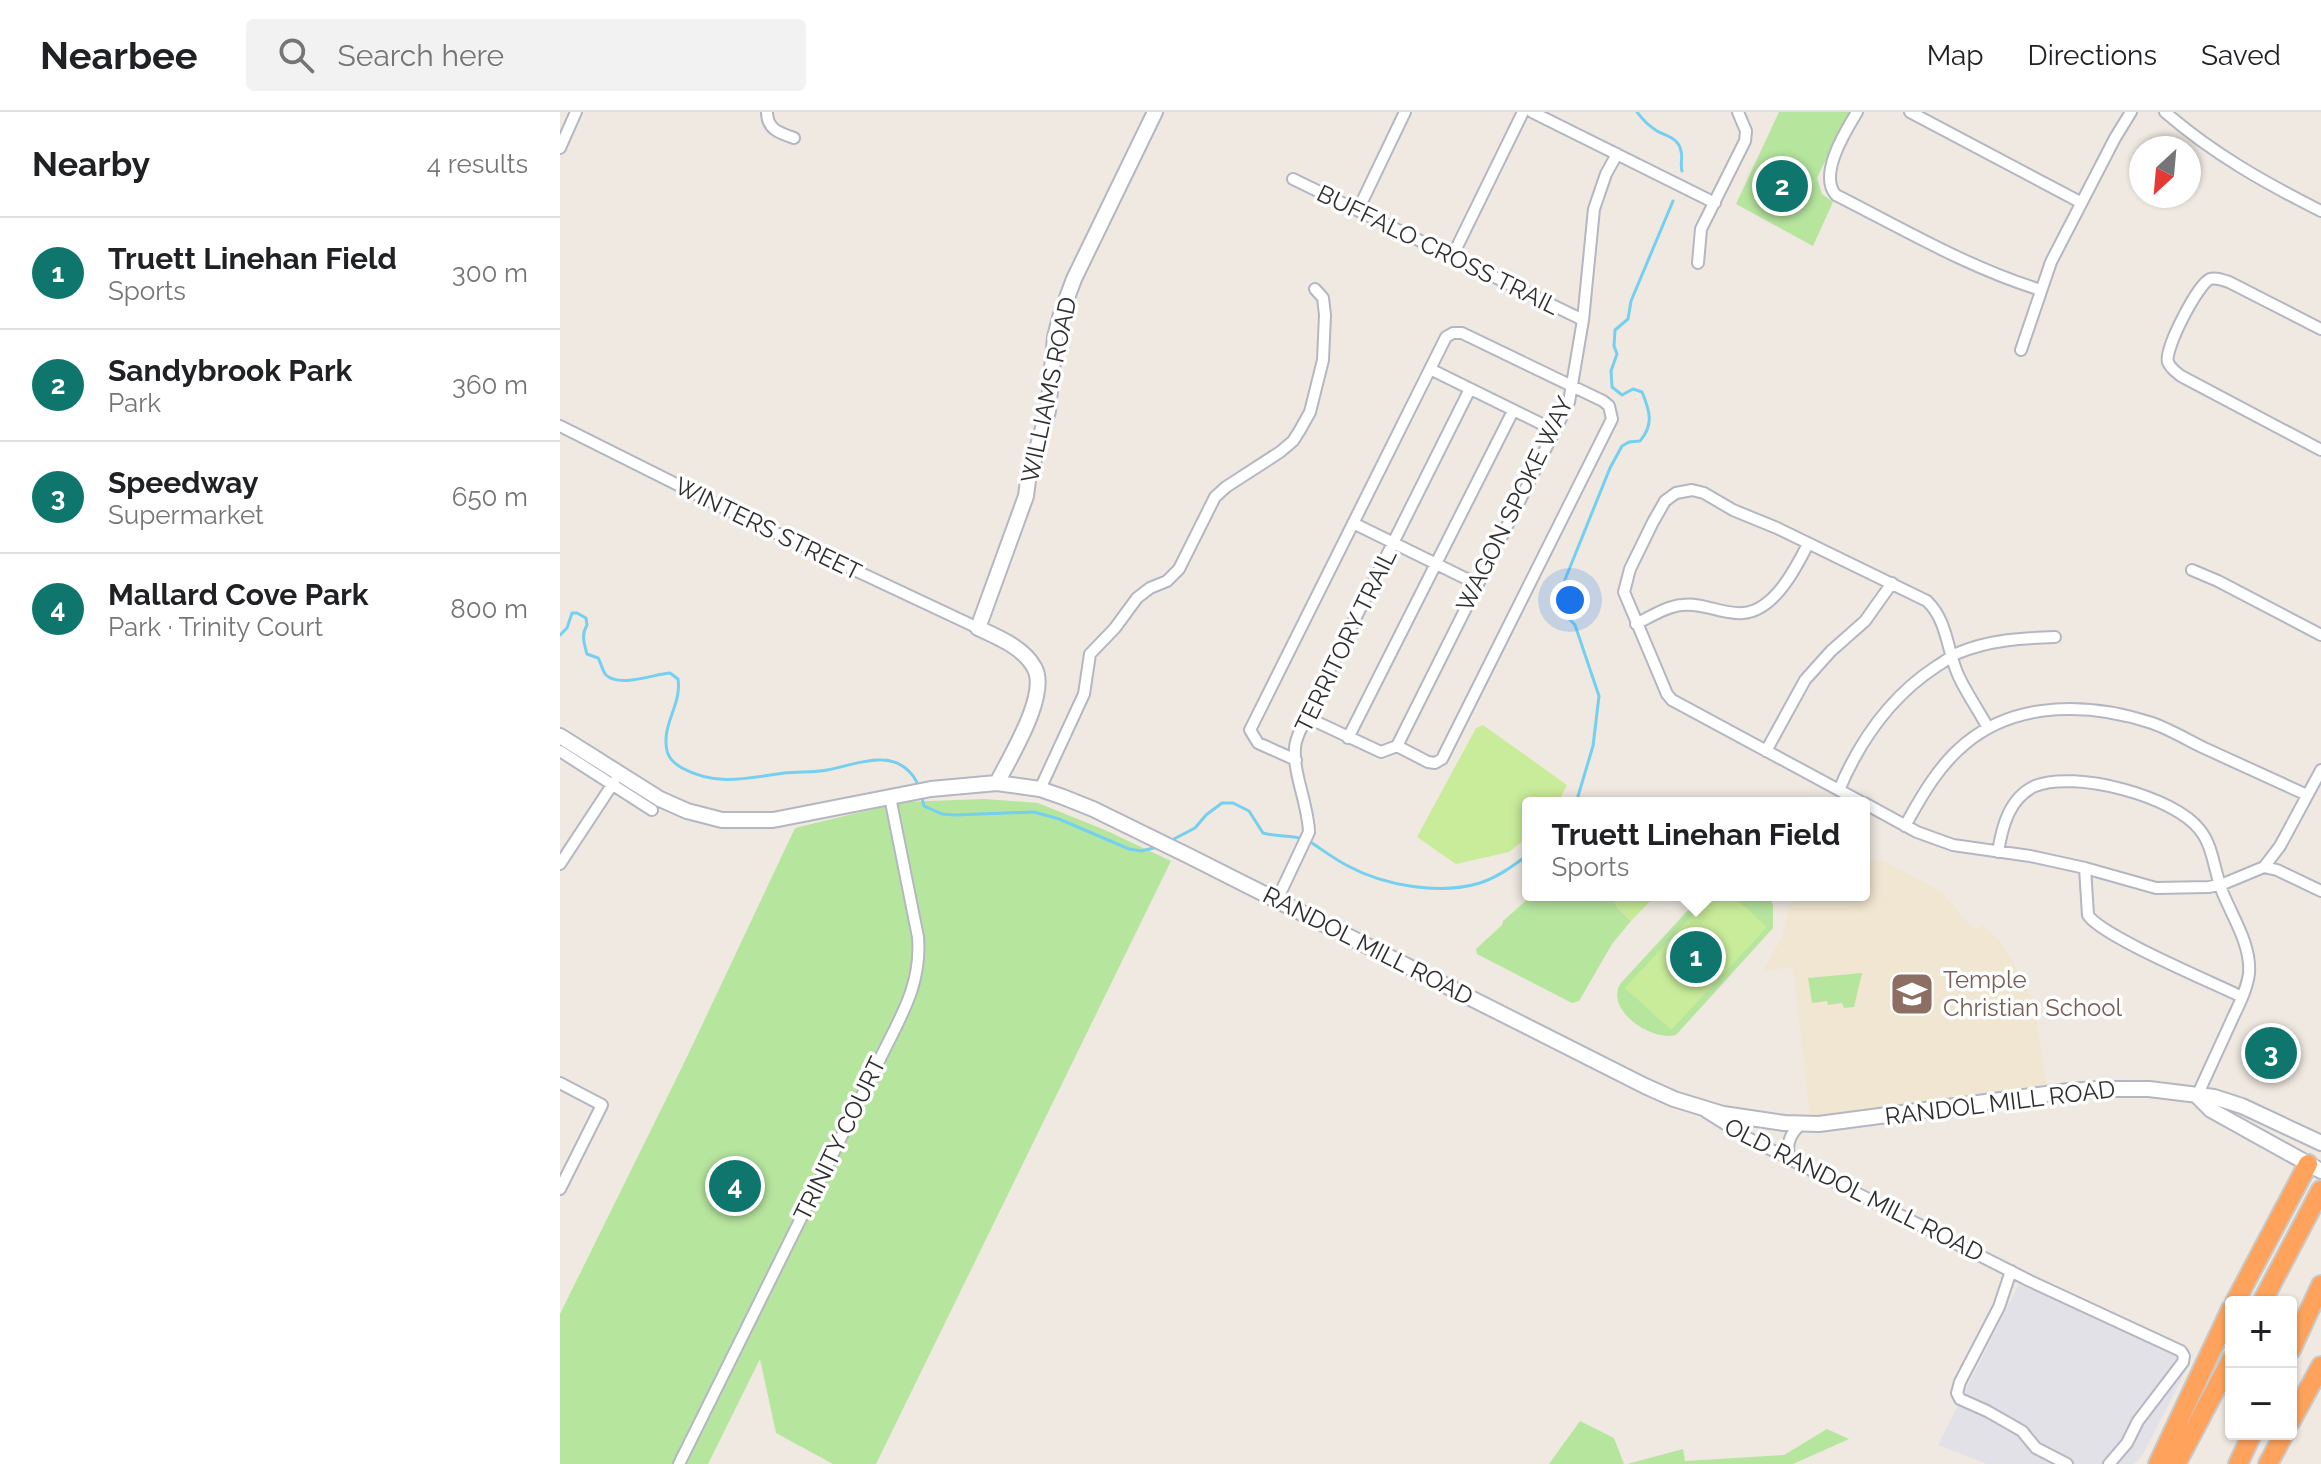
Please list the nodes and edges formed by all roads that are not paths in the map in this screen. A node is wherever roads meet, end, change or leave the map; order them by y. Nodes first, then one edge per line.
1 (576, 112) edge
2 (767, 112) edge
3 (1155, 112) edge
4 (1405, 112) edge
5 (1523, 112) edge
6 (1532, 112) edge
7 (1738, 112) edge
8 (1857, 112) edge
9 (1910, 112) edge
10 (2131, 112) edge
11 (2165, 112) edge
12 (794, 138) dead end
13 (560, 148) edge
14 (1617, 154) junction
15 (1293, 179) dead end
16 (2080, 202) junction
17 (1715, 203) junction
18 (1358, 210) junction
19 (2321, 211) edge
20 (1452, 257) junction
21 (1698, 263) dead end
22 (1315, 289) dead end
23 (2041, 290) junction
24 (1583, 320) junction
25 (2321, 329) edge
26 (2021, 350) dead end
27 (1430, 369) junction
28 (1571, 386) junction
29 (1470, 389) junction
30 (1513, 411) junction
31 (560, 426) edge
32 (1554, 430) junction
33 (2321, 450) edge
34 (1353, 523) junction
35 (1393, 543) junction
36 (1808, 544) junction
37 (1437, 564) junction
38 (2192, 570) dead end
39 (1892, 583) junction
40 (1477, 584) junction
41 (1636, 624) junction
42 (978, 628) junction
43 (2321, 635) edge
44 (2055, 637) dead end
45 (1952, 656) junction
46 (1306, 717) junction
47 (1988, 728) junction
48 (560, 736) edge
49 (1348, 738) junction
50 (1397, 746) junction
51 (560, 751) edge
52 (1766, 751) junction
53 (1296, 760) junction
54 (2321, 770) edge
55 (616, 779) junction
56 (997, 783) junction
57 (1040, 789) junction
58 (1839, 790) junction
59 (2307, 795) junction
60 (890, 797) junction
61 (1852, 797) edge
62 (1870, 806) edge
63 (652, 810) dead end
64 (1905, 826) junction
65 (1998, 852) junction
66 (560, 864) edge
67 (2264, 867) junction
68 (2085, 868) junction
69 (2218, 885) junction
70 (2321, 891) edge
71 (1277, 900) junction
72 (2242, 997) junction
73 (560, 1083) edge
74 (2197, 1096) junction
75 (1697, 1107) junction
76 (1802, 1123) junction
77 (2320, 1140) edge
78 (1795, 1162) junction
79 (2316, 1168) edge
80 (560, 1189) edge
81 (2321, 1190) edge
82 (2011, 1271) junction
83 (2321, 1285) edge
84 (2239, 1296) edge
85 (2265, 1296) edge
86 (2225, 1322) edge
87 (2297, 1337) edge
88 (2321, 1366) edge
89 (2227, 1368) edge
90 (2297, 1410) edge
91 (2249, 1440) edge
92 (2281, 1440) edge
93 (679, 1464) edge
94 (2067, 1464) edge
95 (2109, 1464) edge
96 (2158, 1464) edge
97 (2176, 1464) edge
98 (2238, 1464) edge
99 (2268, 1464) edge

1 - 13 street
2 - 12 street
3 - 42 main road, WILLIAMS ROAD
4 - 18 street
5 - 20 street
6 - 14 street
7 - 17 street
8 - 23 street
9 - 16 street
10 - 16 street
11 - 19 street
14 - 17 street
14 - 24 street, WAGON SPOKE WAY
15 - 18 street, BUFFALO CROSS TRAIL
16 - 23 street
17 - 21 street
18 - 20 street, BUFFALO CROSS TRAIL
20 - 24 street, BUFFALO CROSS TRAIL
22 - 57 street
23 - 26 street
24 - 28 street, WAGON SPOKE WAY
25 - 33 street
27 - 28 street
27 - 29 street
27 - 34 street
28 - 32 street, WAGON SPOKE WAY
28 - 50 street
29 - 30 street
29 - 35 street, TERRITORY TRAIL
30 - 32 street
30 - 37 street
31 - 42 street, WINTERS STREET
32 - 40 street, WAGON SPOKE WAY
34 - 35 street
34 - 53 street
35 - 37 street
35 - 46 street, TERRITORY TRAIL
36 - 39 street
36 - 41 street
36 - 41 street
37 - 40 street
37 - 49 street
38 - 43 street
39 - 45 street
39 - 52 street
40 - 50 street, WAGON SPOKE WAY
41 - 52 street
42 - 56 main road
44 - 45 street
45 - 47 street
45 - 58 street
46 - 49 street
46 - 53 street, TERRITORY TRAIL
47 - 59 street
47 - 64 street
48 - 55 main road, RANDOL MILL ROAD
49 - 50 street
51 - 55 street, RANDOL MILL ROAD
52 - 58 street
53 - 71 street, TERRITORY TRAIL
54 - 59 street
55 - 60 main road, RANDOL MILL ROAD
55 - 63 street, RANDOL MILL ROAD
55 - 66 street
56 - 57 main road, RANDOL MILL ROAD
56 - 60 main road, RANDOL MILL ROAD
57 - 71 main road, RANDOL MILL ROAD
58 - 61 street
59 - 67 street
60 - 93 street, TRINITY COURT
62 - 64 street
64 - 65 street
65 - 68 street
65 - 69 street
67 - 69 street
67 - 70 street
68 - 69 street
68 - 72 street
69 - 72 street
71 - 75 main road, RANDOL MILL ROAD
72 - 74 street
73 - 80 street
74 - 76 main road, RANDOL MILL ROAD
74 - 77 main road, RANDOL MILL ROAD
74 - 79 main road, RANDOL MILL ROAD
75 - 76 main road, RANDOL MILL ROAD
75 - 78 street, OLD RANDOL MILL ROAD
76 - 78 street
77 - 79 main road
78 - 82 street, OLD RANDOL MILL ROAD
79 - 84 highway
81 - 85 highway
82 - 94 street, OLD RANDOL MILL ROAD
82 - 95 street, OLD RANDOL MILL ROAD
83 - 87 highway
86 - 96 highway
88 - 90 highway
89 - 97 highway
91 - 98 highway
92 - 99 highway

